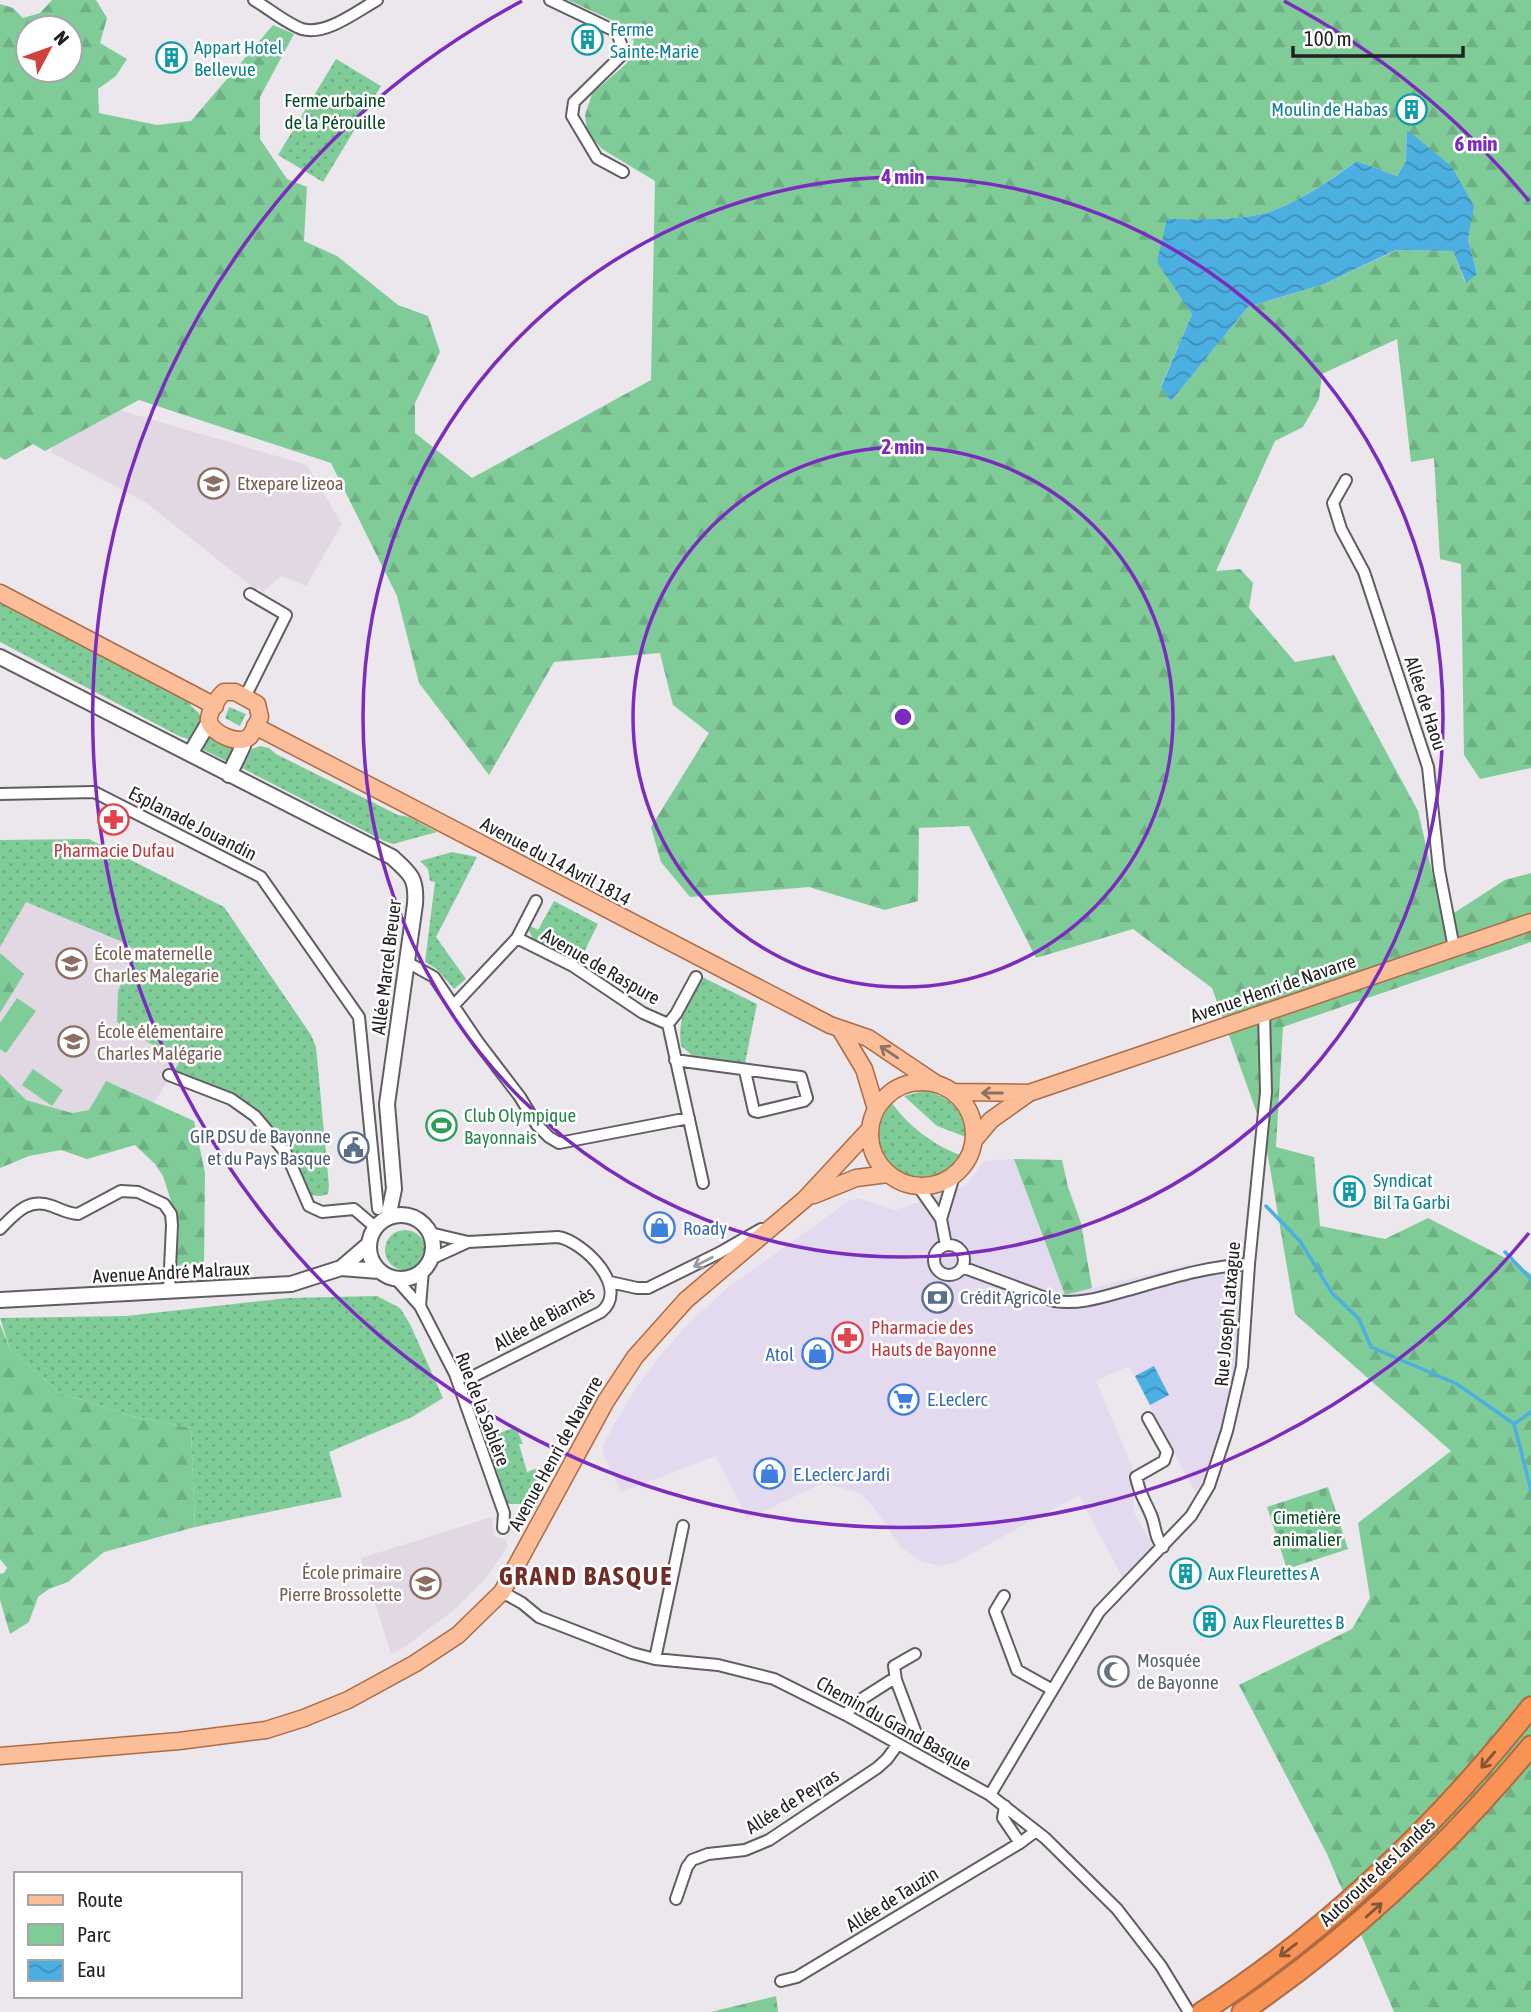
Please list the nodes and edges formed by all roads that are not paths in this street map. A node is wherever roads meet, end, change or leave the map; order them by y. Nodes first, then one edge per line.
1 (254, 0) edge
2 (377, 0) edge
3 (550, 0) edge
4 (623, 172) dead end
5 (1346, 480) dead end
6 (0, 593) edge
7 (250, 594) dead end
8 (0, 657) edge
9 (245, 698) junction
10 (215, 706) junction
11 (209, 722) junction
12 (255, 726) junction
13 (243, 741) junction
14 (190, 754) junction
15 (229, 775) junction
16 (0, 794) edge
17 (536, 901) dead end
18 (1531, 922) edge
19 (517, 938) junction
20 (1454, 948) junction
21 (407, 962) junction
22 (696, 977) dead end
23 (454, 1005) junction
24 (1264, 1013) junction
25 (668, 1024) junction
26 (840, 1029) junction
27 (675, 1060) junction
28 (745, 1071) junction
29 (169, 1075) dead end
30 (935, 1083) junction
31 (954, 1093) junction
32 (1029, 1093) junction
33 (876, 1109) junction
34 (689, 1118) junction
35 (870, 1129) junction
36 (974, 1140) junction
37 (888, 1174) junction
38 (954, 1176) junction
39 (703, 1184) dead end
40 (918, 1186) junction
41 (394, 1189) junction
42 (805, 1199) junction
43 (383, 1213) junction
44 (784, 1216) junction
45 (411, 1217) junction
46 (941, 1219) junction
47 (375, 1227) junction
48 (0, 1229) edge
49 (430, 1233) junction
50 (468, 1242) junction
51 (369, 1244) junction
52 (946, 1245) junction
53 (1249, 1264) junction
54 (427, 1265) junction
55 (962, 1267) junction
56 (341, 1268) junction
57 (379, 1271) junction
58 (396, 1279) junction
59 (610, 1282) junction
60 (169, 1291) junction
61 (0, 1300) edge
62 (420, 1306) junction
63 (455, 1374) junction
64 (1148, 1418) dead end
65 (683, 1526) dead end
66 (503, 1528) dead end
67 (1163, 1547) junction
68 (502, 1592) junction
69 (1004, 1596) dead end
70 (915, 1654) dead end
71 (655, 1659) junction
72 (897, 1680) junction
73 (1051, 1689) junction
74 (1531, 1707) edge
75 (846, 1715) junction
76 (918, 1736) dead end
77 (898, 1744) junction
78 (1531, 1746) edge
79 (0, 1756) edge
80 (989, 1795) junction
81 (1006, 1806) junction
82 (1036, 1831) junction
83 (1020, 1843) junction
84 (676, 1899) dead end
85 (781, 1981) dead end
86 (1189, 2012) edge
87 (1202, 2012) edge
88 (1242, 2012) edge

1 - 2 street
3 - 4 street
5 - 20 street, Allée de Haou
6 - 10 main road
7 - 9 street
8 - 14 street, Allée Marcel Breuer
9 - 10 main road
9 - 12 main road
10 - 11 main road
11 - 13 main road
11 - 14 street
12 - 13 main road
12 - 26 main road, Avenue du 14 Avril 1814
13 - 15 street
14 - 15 street, Allée Marcel Breuer
15 - 21 street, Allée Marcel Breuer
16 - 43 street, Esplanade Jouandin
17 - 19 street
18 - 20 main road, Avenue Henri de Navarre
19 - 23 street
19 - 25 street, Avenue de Raspure
20 - 24 main road, Avenue Henri de Navarre
21 - 23 street
21 - 41 street, Allée Marcel Breuer
22 - 25 street, Avenue de Raspure
23 - 34 street
24 - 32 main road, Avenue Henri de Navarre
24 - 53 street, Rue Joseph Latxague
25 - 27 street, Avenue de Raspure
30 -> 26 main road, Avenue du 14 Avril 1814
26 - 33 main road
27 - 28 street
27 - 34 street, Avenue de Raspure
28 - 28 street
29 - 47 street
30 - 31 main road
30 - 33 main road
32 -> 31 main road, Avenue Henri de Navarre
31 - 36 main road
32 - 36 main road, Avenue Henri de Navarre
33 - 35 main road
34 - 39 street, Avenue de Raspure
35 - 37 main road
35 - 42 main road, Avenue Henri de Navarre
36 - 38 main road
37 - 40 main road
37 - 42 main road, Avenue Henri de Navarre
38 - 40 main road
38 - 46 street
40 - 46 street
41 - 43 street, Allée Marcel Breuer
41 - 45 street, Allée Marcel Breuer
42 - 44 main road, Avenue Henri de Navarre
43 - 45 street
43 - 47 street
44 -> 59 street, Allée de Biarnès
44 - 68 main road, Avenue Henri de Navarre
45 - 49 street
46 - 52 street
47 - 51 street
48 - 60 street
49 - 50 street
49 - 54 street
50 - 54 street
50 - 59 street
51 - 56 street, Avenue André Malraux
51 - 57 street
52 - 55 street
52 - 55 street
53 - 55 street
53 - 67 street, Rue Joseph Latxague
54 - 58 street
54 - 62 street
56 - 57 street, Avenue André Malraux
56 - 60 street, Avenue André Malraux
57 - 58 street
58 - 62 street, Rue de la Sablère
59 - 63 street, Allée de Biarnès
60 - 61 street, Avenue André Malraux
62 - 63 street, Rue de la Sablère
63 - 66 street, Rue de la Sablère
64 - 67 street
65 - 71 street
67 - 73 street, Rue Joseph Latxague
68 - 71 street, Chemin du Grand Basque
68 - 79 main road, Avenue Henri de Navarre
69 - 73 street
70 - 72 street
71 - 75 street, Chemin du Grand Basque
72 - 75 street
72 - 76 street
73 - 80 street, Rue Joseph Latxague
74 -> 87 highway, Autoroute des Landes
75 - 77 street, Chemin du Grand Basque
77 - 80 street, Chemin du Grand Basque
77 - 84 street, Allée de Peyras
88 -> 78 highway, Autoroute des Landes
80 - 81 street, Chemin du Grand Basque
81 - 82 street, Chemin du Grand Basque
81 - 83 street
82 - 83 street, Allée de Tauzin
82 - 86 street, Chemin du Grand Basque
83 - 85 street, Allée de Tauzin

